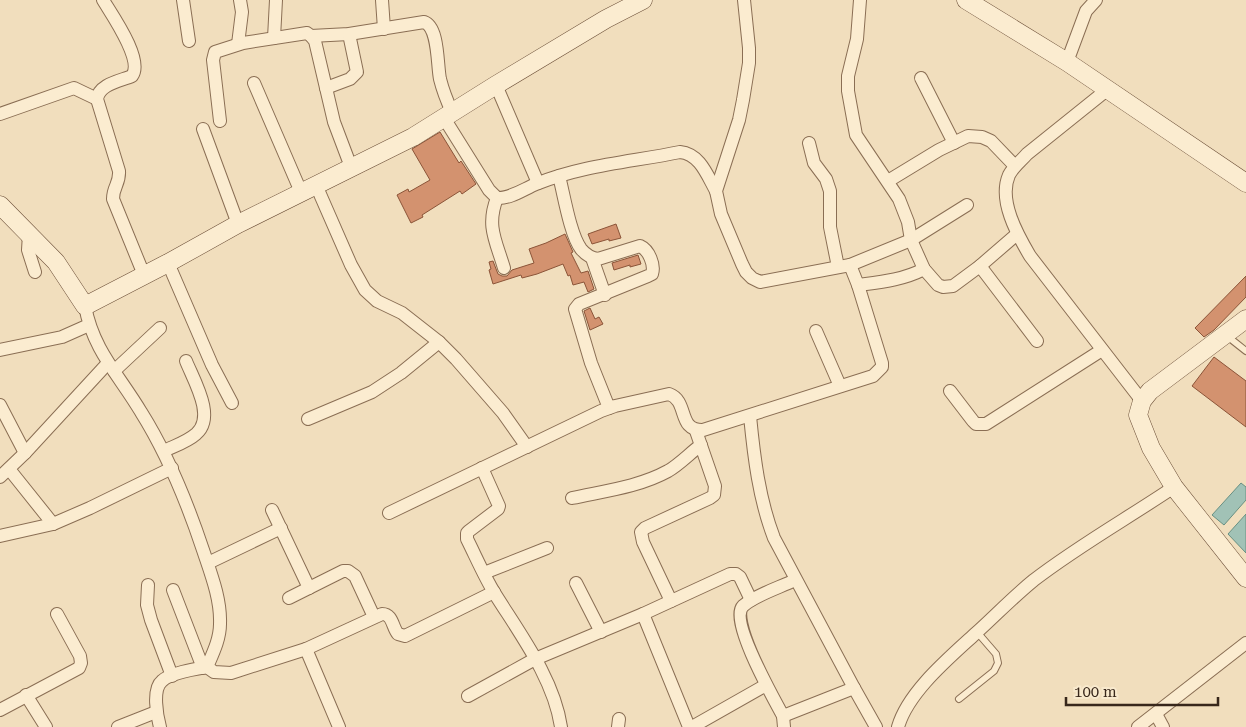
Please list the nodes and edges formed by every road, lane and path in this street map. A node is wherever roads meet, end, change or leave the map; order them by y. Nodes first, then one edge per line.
1 (103, 0) edge
2 (183, 0) edge
3 (240, 0) edge
4 (276, 0) edge
5 (382, 0) edge
6 (643, 0) edge
7 (744, 0) edge
8 (860, 0) edge
9 (966, 0) edge
10 (1096, 0) edge
11 (986, 5) edge
12 (384, 29) junction
13 (349, 34) junction
14 (311, 36) junction
15 (274, 38) junction
16 (189, 41) dead end
17 (238, 44) junction
18 (1067, 62) junction
19 (921, 78) dead end
20 (254, 83) dead end
21 (496, 85) junction
22 (326, 88) junction
23 (1108, 89) junction
24 (97, 100) junction
25 (0, 114) edge
26 (448, 115) junction
27 (220, 121) dead end
28 (203, 129) dead end
29 (809, 143) dead end
30 (954, 143) junction
31 (1015, 166) junction
32 (351, 167) junction
33 (559, 176) junction
34 (888, 181) junction
35 (1245, 182) edge
36 (538, 183) junction
37 (309, 188) junction
38 (716, 191) junction
39 (496, 198) junction
40 (0, 205) edge
41 (968, 205) dead end
42 (238, 224) junction
43 (29, 234) junction
44 (1016, 234) junction
45 (911, 240) junction
46 (592, 258) junction
47 (168, 263) junction
48 (844, 266) junction
49 (980, 266) junction
50 (504, 268) dead end
51 (924, 269) junction
52 (35, 272) dead end
53 (144, 276) junction
54 (858, 285) junction
55 (605, 295) junction
56 (85, 306) junction
57 (1246, 320) edge
58 (89, 326) junction
59 (160, 328) dead end
60 (816, 331) dead end
61 (1226, 335) junction
62 (1037, 341) dead end
63 (439, 342) junction
64 (0, 350) edge
65 (1102, 350) junction
66 (1246, 351) edge
67 (186, 361) dead end
68 (111, 367) junction
69 (840, 386) junction
70 (950, 391) dead end
71 (1142, 401) junction
72 (232, 403) dead end
73 (0, 405) edge
74 (609, 408) junction
75 (750, 416) junction
76 (308, 420) dead end
77 (696, 431) junction
78 (701, 444) junction
79 (527, 447) junction
80 (164, 451) junction
81 (25, 453) junction
82 (172, 468) junction
83 (482, 468) junction
84 (4, 473) edge
85 (1174, 487) junction
86 (572, 498) dead end
87 (272, 510) dead end
88 (389, 513) dead end
89 (53, 524) junction
90 (281, 528) junction
91 (0, 536) edge
92 (547, 548) dead end
93 (208, 563) junction
94 (484, 573) junction
95 (1246, 578) edge
96 (796, 580) junction
97 (576, 583) dead end
98 (148, 586) dead end
99 (309, 588) junction
100 (173, 590) dead end
101 (494, 592) junction
102 (289, 598) dead end
103 (752, 600) junction
104 (671, 602) junction
105 (57, 614) dead end
106 (643, 614) junction
107 (374, 617) junction
108 (601, 632) junction
109 (977, 632) junction
110 (1246, 643) edge
111 (306, 649) junction
112 (536, 659) junction
113 (205, 668) junction
114 (172, 676) junction
115 (766, 685) junction
116 (854, 688) junction
117 (26, 695) junction
118 (468, 696) dead end
119 (959, 699) dead end
120 (0, 710) edge
121 (156, 712) junction
122 (1156, 714) junction
123 (784, 721) edge
124 (558, 726) edge
125 (46, 727) edge
126 (118, 727) edge
127 (160, 727) edge
128 (339, 727) edge
129 (691, 727) edge
130 (876, 727) edge
131 (898, 727) edge
132 (1138, 727) edge
133 (1163, 727) edge

1 - 24 street
2 - 16 street
3 - 17 street
4 - 15 street
5 - 12 street
6 - 21 street
7 - 38 street
8 - 34 street
9 - 11 street
10 - 18 street
11 - 18 street
12 - 13 street
12 - 26 street
13 - 14 street
13 - 22 street
14 - 15 street
14 - 22 street
15 - 17 street
17 - 27 street
18 - 23 street
19 - 30 street
20 - 37 street
21 - 26 street
21 - 36 street
22 - 32 street
23 - 31 street
23 - 35 street
24 - 25 street
24 - 53 street
26 - 32 street
26 - 39 street
28 - 42 street
29 - 48 street
30 - 31 street
30 - 34 street
31 - 44 street
32 - 37 street
33 - 36 street
33 - 38 street
33 - 46 street
34 - 45 street
36 - 39 street
37 - 42 street
37 - 63 street
38 - 48 street
39 - 50 street
40 - 43 street
41 - 45 street
42 - 47 street
43 - 52 street
43 - 56 street
44 - 49 street
44 - 65 street
45 - 48 street
45 - 51 street
46 - 55 street
46 - 55 street
47 - 53 street
47 - 72 street
48 - 54 street
49 - 51 street
49 - 62 street
51 - 54 street
53 - 56 street
54 - 69 street
55 - 74 street
56 - 58 street
57 - 61 street
58 - 64 street
58 - 68 street
59 - 68 street
60 - 69 street
61 - 66 lane
61 - 71 street
63 - 76 street
63 - 79 street
65 - 70 street
65 - 71 street
67 - 80 street
68 - 80 street
68 - 81 street
69 - 75 street
71 - 85 street
73 - 81 street
74 - 77 street
74 - 79 street
75 - 77 street
75 - 96 street
77 - 78 street
78 - 86 street
78 - 104 street
79 - 83 street
80 - 82 street
81 - 84 street
82 - 89 street
82 - 93 street
83 - 88 street
83 - 94 street
84 - 89 street
85 - 95 street
85 - 109 street
87 - 90 street
89 - 91 street
90 - 93 street
90 - 99 street
92 - 94 street
93 - 113 street
94 - 101 street
96 - 103 street
96 - 116 street
97 - 108 street
98 - 114 street
99 - 102 street
99 - 107 street
100 - 113 street
101 - 107 street
101 - 112 street
103 - 104 street
103 - 115 street
104 - 106 street
105 - 117 street
106 - 108 street
106 - 129 street
107 - 111 street
108 - 112 street
109 - 119 lane
109 - 131 street
110 - 122 street
111 - 113 street
111 - 128 street
112 - 118 street
112 - 124 street
113 - 114 street
114 - 121 street
115 - 123 street
115 - 129 street
116 - 123 street
116 - 130 street
117 - 120 street
117 - 125 street
121 - 126 street
121 - 127 street
122 - 132 street
122 - 133 street

